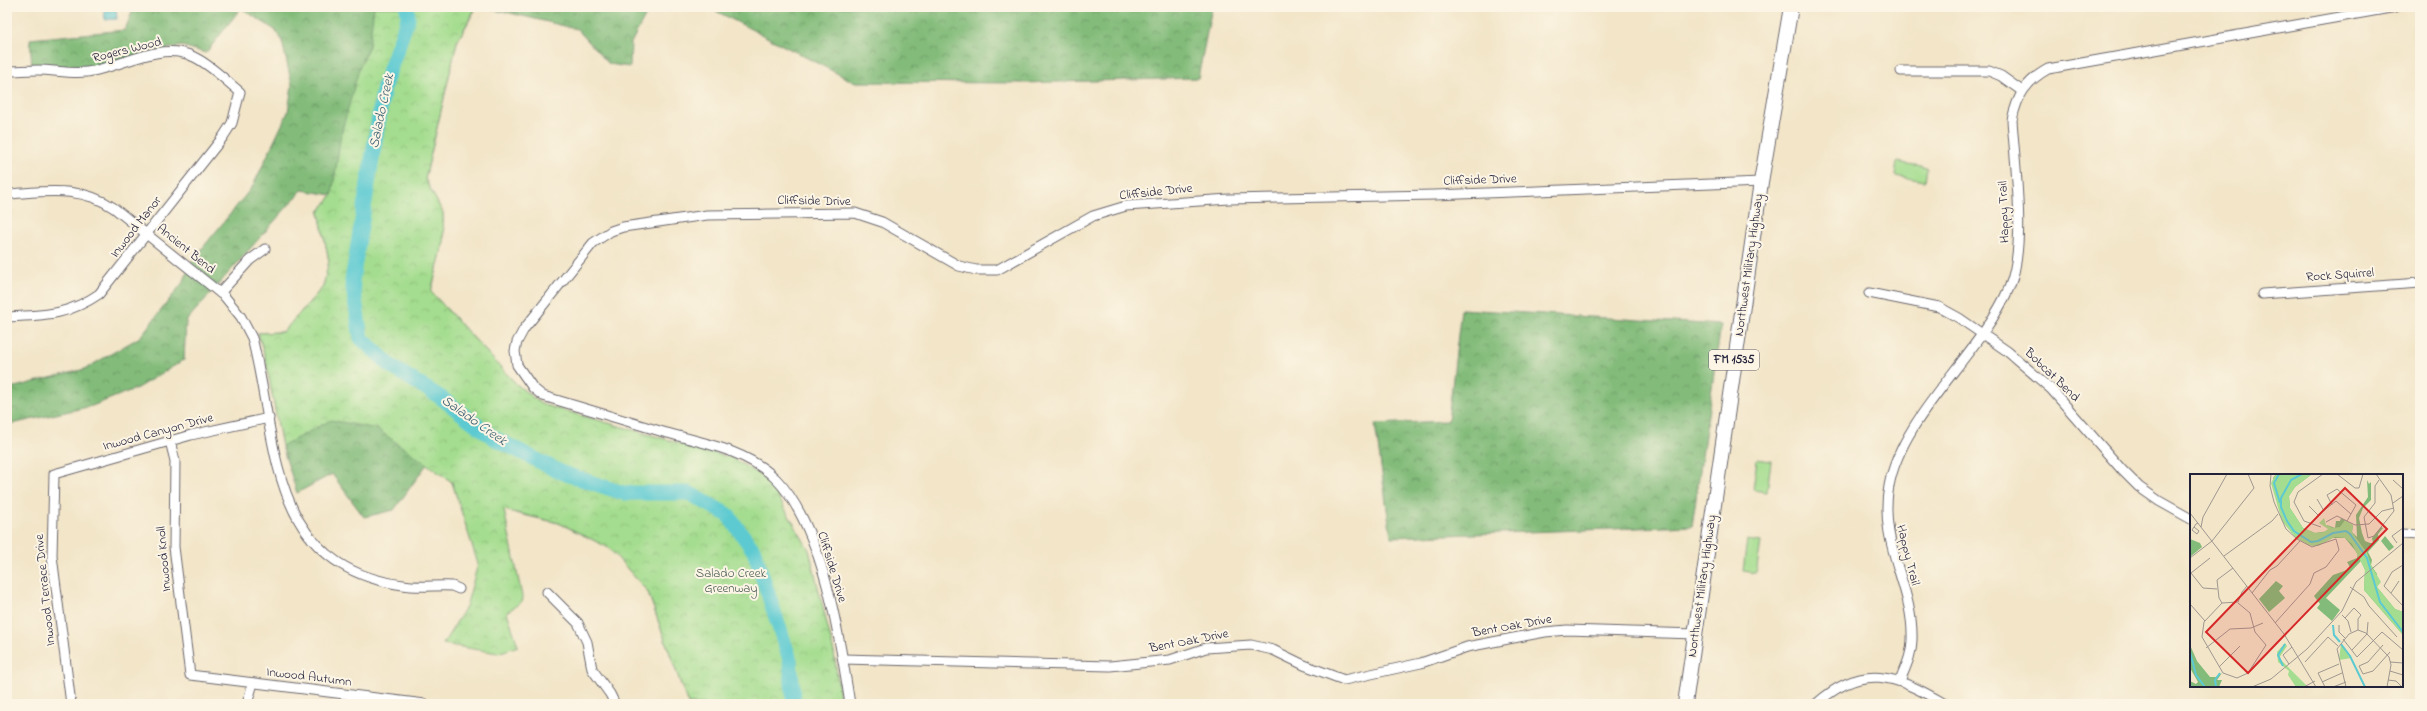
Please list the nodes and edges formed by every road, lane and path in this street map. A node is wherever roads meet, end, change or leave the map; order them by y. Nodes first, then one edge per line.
1 (2396, 7) edge
2 (1789, 10) edge
3 (7, 71) edge
4 (1901, 71) dead end
5 (2022, 91) junction
6 (240, 92) joint
7 (1761, 182) junction
8 (7, 194) edge
9 (146, 234) junction
10 (265, 249) dead end
11 (2420, 283) edge
12 (220, 293) junction
13 (1869, 293) dead end
14 (2262, 294) dead end
15 (7, 317) edge
16 (1981, 334) junction
17 (269, 418) junction
18 (170, 441) junction
19 (54, 474) joint
20 (2190, 518) edge
21 (2403, 534) edge
22 (2420, 535) edge
23 (459, 589) dead end
24 (547, 592) dead end
25 (1696, 634) junction
26 (843, 659) junction
27 (190, 675) joint
28 (1900, 681) junction
29 (253, 683) junction
30 (376, 701) edge
31 (71, 704) edge
32 (247, 704) edge
33 (425, 704) edge
34 (615, 704) edge
35 (850, 704) edge
36 (1685, 704) edge
37 (1816, 704) edge
38 (1945, 704) edge

1 - 5 street, Happy Trail
2 - 7 main road, Northwest Military Highway / FM 1535
3 - 6 street, Rogers Wood
4 - 5 street
5 - 16 street, Happy Trail
6 - 9 street, Inwood Manor
7 - 25 main road, Northwest Military Highway / FM 1535
7 - 26 street, Cliffside Drive
8 - 9 street, Ancient Bend
9 - 12 street, Ancient Bend
9 - 15 street, Inwood Manor
10 - 12 street
11 - 14 street, Rock Squirrel
12 - 17 street, Ancient Bend
13 - 16 street, Bobcat Bend
16 - 20 street, Bobcat Bend
16 - 28 street, Happy Trail
17 - 18 street, Inwood Canyon Drive
17 - 23 street, Ancient Bend
18 - 19 street, Inwood Canyon Drive
18 - 27 street, Inwood Knoll
19 - 31 street, Inwood Terrace Drive
21 - 22 street
24 - 34 street
25 - 26 street, Bent Oak Drive
25 - 36 main road, Northwest Military Highway / FM 1535
26 - 35 street, Cliffside Drive
27 - 29 street, Inwood Autumn
28 - 37 street
28 - 38 street
29 - 30 street, Inwood Autumn
29 - 32 street
30 - 33 street, Inwood Autumn

